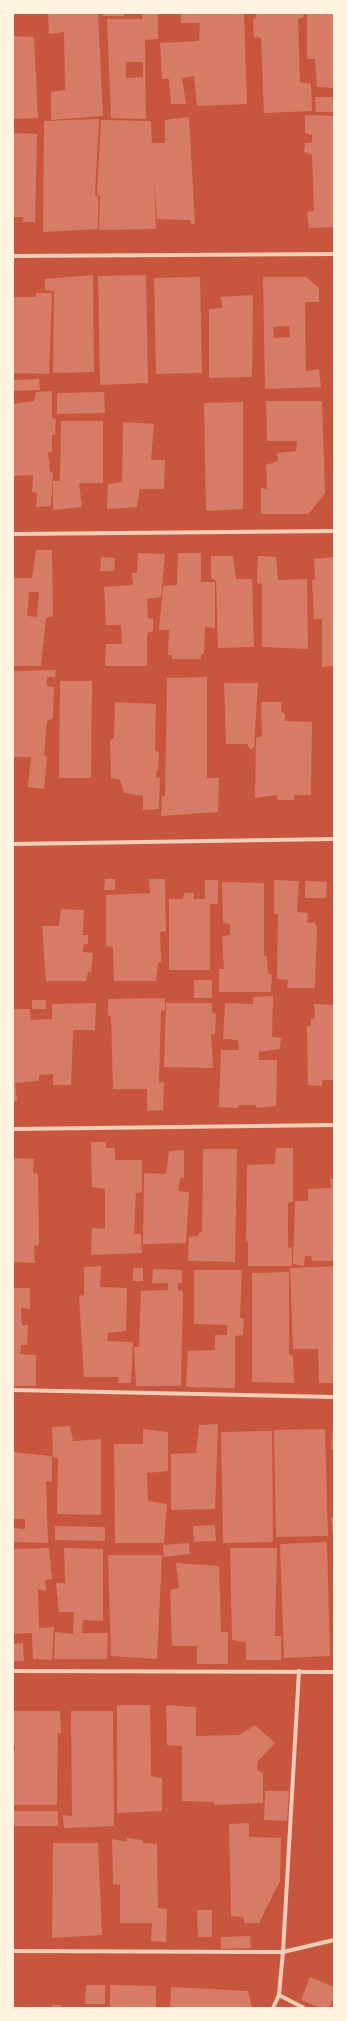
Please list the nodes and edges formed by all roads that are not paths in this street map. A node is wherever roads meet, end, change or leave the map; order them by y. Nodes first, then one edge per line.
1 (334, 254) edge
2 (13, 256) edge
3 (334, 531) edge
4 (13, 534) edge
5 (334, 839) edge
6 (13, 844) edge
7 (334, 1125) edge
8 (13, 1129) edge
9 (13, 1390) edge
10 (334, 1397) edge
11 (13, 1671) edge
12 (299, 1671) junction
13 (334, 1672) edge
14 (334, 1940) edge
15 (13, 1952) edge
16 (283, 1952) junction
17 (279, 1995) junction
18 (273, 2008) edge
19 (304, 2008) edge

1 - 2 street
3 - 4 street
5 - 6 street
7 - 8 street
9 - 10 street
11 - 12 street
12 - 13 street
12 - 16 street
14 - 16 street
15 - 16 street
16 - 17 street
17 - 18 street
17 - 19 street

